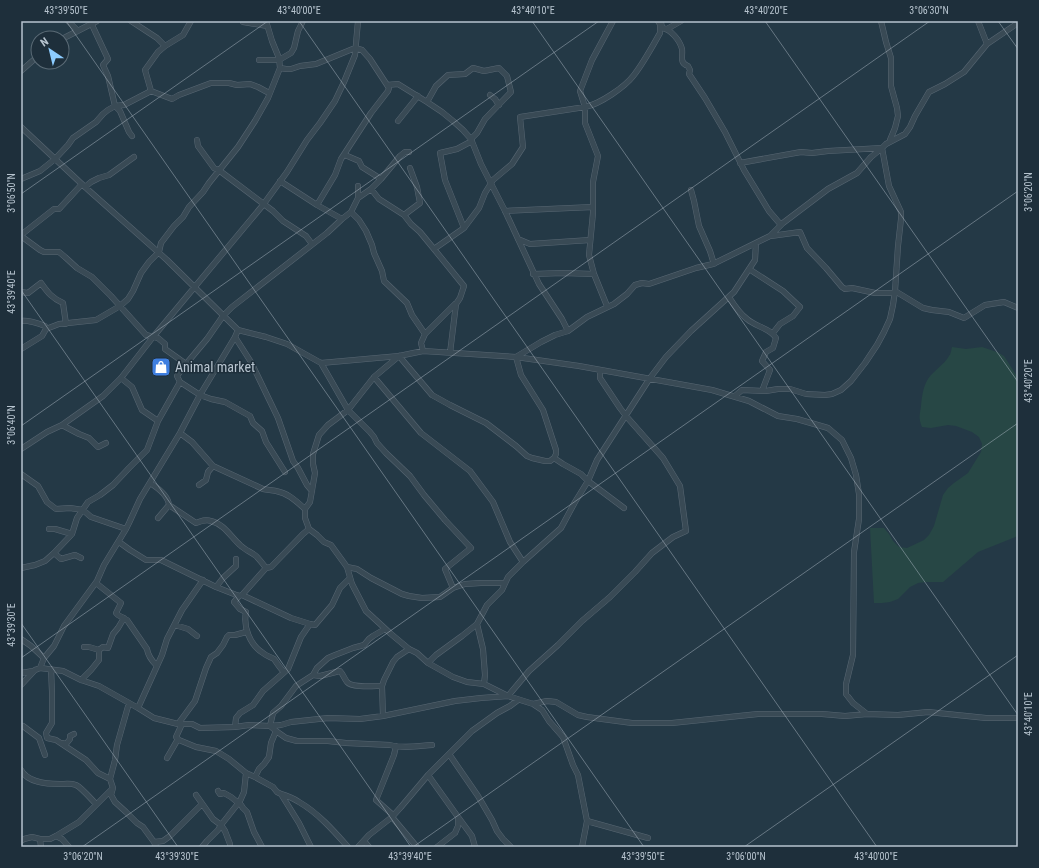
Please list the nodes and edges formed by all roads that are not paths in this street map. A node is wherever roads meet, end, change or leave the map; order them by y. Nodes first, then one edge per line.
1 (68, 21) edge
2 (132, 21) edge
3 (191, 21) edge
4 (303, 21) edge
5 (358, 21) edge
6 (613, 21) edge
7 (660, 21) edge
8 (681, 21) edge
9 (881, 21) edge
10 (978, 21) edge
11 (94, 22) edge
12 (243, 22) dead end
13 (1018, 23) edge
14 (267, 24) edge
15 (667, 29) junction
16 (78, 31) junction
17 (70, 35) edge
18 (987, 44) junction
19 (165, 46) junction
20 (355, 48) junction
21 (260, 60) dead end
22 (279, 60) junction
23 (30, 63) edge
24 (280, 68) junction
25 (21, 71) edge
26 (387, 85) junction
27 (151, 91) junction
28 (269, 93) junction
29 (490, 95) dead end
30 (418, 96) junction
31 (427, 102) junction
32 (499, 105) junction
33 (115, 106) junction
34 (585, 107) junction
35 (398, 121) dead end
36 (21, 127) edge
37 (132, 136) dead end
38 (197, 140) dead end
39 (471, 140) junction
40 (890, 141) junction
41 (882, 148) junction
42 (409, 152) dead end
43 (345, 155) junction
44 (134, 157) dead end
45 (55, 159) junction
46 (740, 164) junction
47 (410, 168) dead end
48 (220, 171) junction
49 (21, 179) edge
50 (381, 179) junction
51 (280, 181) junction
52 (491, 184) junction
53 (83, 186) junction
54 (358, 186) dead end
55 (372, 189) junction
56 (691, 190) dead end
57 (358, 198) junction
58 (263, 204) junction
59 (318, 205) junction
60 (593, 207) junction
61 (505, 211) junction
62 (351, 212) junction
63 (404, 215) junction
64 (342, 219) junction
65 (781, 225) junction
66 (464, 228) junction
67 (21, 235) edge
68 (770, 236) junction
69 (518, 239) junction
70 (590, 240) junction
71 (756, 243) junction
72 (312, 244) junction
73 (434, 249) junction
74 (159, 252) junction
75 (714, 264) junction
76 (749, 269) junction
77 (533, 274) junction
78 (594, 274) junction
79 (194, 287) junction
80 (21, 292) edge
81 (894, 292) junction
82 (729, 297) junction
83 (456, 304) junction
84 (120, 306) junction
85 (607, 306) junction
86 (1018, 308) edge
87 (223, 316) junction
88 (21, 321) edge
89 (66, 324) junction
90 (46, 329) junction
91 (238, 330) junction
92 (568, 331) junction
93 (773, 333) junction
94 (425, 334) junction
95 (235, 337) junction
96 (153, 338) junction
97 (21, 349) edge
98 (423, 351) junction
99 (450, 353) junction
100 (399, 356) junction
101 (516, 357) junction
102 (186, 364) junction
103 (321, 364) junction
104 (600, 370) junction
105 (374, 377) junction
106 (121, 378) junction
107 (650, 378) junction
108 (180, 382) junction
109 (762, 391) junction
110 (200, 395) junction
111 (735, 396) junction
112 (348, 410) junction
113 (626, 416) junction
114 (158, 422) junction
115 (62, 425) junction
116 (180, 433) junction
117 (106, 443) dead end
118 (21, 449) edge
119 (554, 458) junction
120 (213, 466) junction
121 (285, 472) dead end
122 (22, 477) edge
123 (588, 481) junction
124 (150, 483) junction
125 (199, 485) dead end
126 (312, 491) junction
127 (169, 505) junction
128 (624, 508) dead end
129 (304, 509) junction
130 (82, 510) junction
131 (158, 518) dead end
132 (49, 529) dead end
133 (126, 529) junction
134 (309, 529) junction
135 (72, 534) junction
136 (119, 542) junction
137 (54, 553) junction
138 (81, 558) dead end
139 (236, 559) dead end
140 (523, 562) junction
141 (348, 567) junction
142 (21, 568) edge
143 (266, 568) junction
144 (350, 578) junction
145 (203, 580) junction
146 (96, 583) junction
147 (506, 583) junction
148 (216, 587) junction
149 (453, 588) junction
150 (241, 595) junction
151 (124, 618) junction
152 (310, 624) junction
153 (477, 624) junction
154 (175, 625) junction
155 (385, 629) junction
156 (246, 632) junction
157 (197, 636) dead end
158 (21, 639) edge
159 (84, 647) dead end
160 (409, 649) junction
161 (99, 650) junction
162 (44, 658) junction
163 (428, 663) junction
164 (157, 666) junction
165 (38, 669) junction
166 (51, 669) junction
167 (284, 672) junction
168 (21, 673) edge
169 (313, 675) junction
170 (81, 680) junction
171 (484, 684) junction
172 (21, 685) edge
173 (382, 686) junction
174 (508, 696) junction
175 (518, 700) junction
176 (129, 703) junction
177 (532, 704) junction
178 (138, 708) junction
179 (867, 714) junction
180 (383, 716) junction
181 (1018, 718) edge
182 (180, 724) junction
183 (22, 726) edge
184 (270, 726) junction
185 (235, 728) junction
186 (276, 731) junction
187 (74, 734) dead end
188 (47, 736) junction
189 (39, 738) junction
190 (178, 739) junction
191 (61, 743) junction
192 (432, 745) dead end
193 (396, 746) junction
194 (449, 754) junction
195 (45, 755) dead end
196 (167, 758) dead end
197 (21, 770) edge
198 (246, 773) junction
199 (428, 775) junction
200 (255, 777) junction
201 (110, 779) junction
202 (113, 788) junction
203 (218, 791) dead end
204 (281, 794) junction
205 (196, 795) dead end
206 (238, 803) junction
207 (96, 804) junction
208 (202, 804) junction
209 (392, 816) junction
210 (458, 817) junction
211 (587, 821) junction
212 (221, 825) junction
213 (56, 836) junction
214 (648, 838) dead end
215 (40, 839) junction
216 (21, 841) edge
217 (364, 841) junction
218 (155, 844) edge
219 (40, 847) edge
220 (69, 847) edge
221 (202, 847) edge
222 (230, 847) edge
223 (262, 847) edge
224 (311, 847) edge
225 (348, 847) edge
226 (358, 847) edge
227 (369, 847) edge
228 (417, 847) edge
229 (437, 847) edge
230 (475, 847) edge
231 (511, 847) edge
232 (582, 847) edge

1 - 16 street
2 - 19 street
3 - 19 street
4 - 22 street
5 - 20 street
6 - 34 street
7 - 15 street
7 - 34 street
8 - 15 street
9 - 40 street
10 - 18 street
11 - 16 street
11 - 33 street
12 - 14 street
13 - 18 street
14 - 22 street
15 - 46 street
16 - 17 street
18 - 40 street
19 - 27 street
20 - 24 street
20 - 26 street
20 - 51 street
21 - 22 street
22 - 24 street
23 - 25 street
24 - 28 street
26 - 30 street
26 - 43 street
27 - 28 street
27 - 33 street
28 - 48 street
29 - 32 street
30 - 31 street
30 - 35 street
31 - 32 street
31 - 39 street
32 - 39 street
33 - 37 street
33 - 45 street
34 - 52 street
34 - 60 street
36 - 45 street
38 - 48 street
39 - 52 street
39 - 66 street
40 - 41 street
41 - 46 street
41 - 65 street
41 - 81 street
42 - 50 street
43 - 50 street
43 - 59 street
44 - 53 street
45 - 49 street
45 - 53 street
46 - 65 street
47 - 63 street
48 - 58 street
48 - 74 street
50 - 55 street
51 - 58 street
51 - 59 street
52 - 61 street
52 - 66 street
53 - 67 street
53 - 74 street
54 - 57 street
55 - 57 street
55 - 63 street
56 - 75 street
57 - 62 street
58 - 72 street
58 - 79 street
59 - 64 street
60 - 61 street
60 - 70 street
61 - 69 street
62 - 64 street
62 - 94 street
63 - 73 street
64 - 72 street
65 - 68 street
66 - 73 street
67 - 84 street
68 - 71 street
68 - 81 street
69 - 70 street
69 - 77 street
70 - 78 street
71 - 75 street
71 - 76 street
72 - 87 street
73 - 83 street
74 - 79 street
74 - 84 street
75 - 85 street
76 - 82 street
76 - 93 street
77 - 78 street
77 - 92 street
78 - 85 street
79 - 87 street
79 - 96 street
80 - 89 street
81 - 86 street
81 - 109 street
82 - 93 street
82 - 107 street
83 - 94 street
83 - 99 street
84 - 89 street
84 - 96 street
85 - 92 street
87 - 91 street
87 - 102 street
88 - 90 street
89 - 90 street
90 - 97 street
91 - 95 street
91 - 103 street
92 - 101 street
93 - 109 street
94 - 98 street
95 - 110 street
95 - 126 street
96 - 102 street
96 - 106 street
98 - 99 street
98 - 100 street
99 - 101 street
100 - 103 street
100 - 105 street
100 - 119 street
101 - 104 street
101 - 119 street
102 - 108 street
103 - 112 street
104 - 107 street
104 - 113 street
105 - 112 street
105 - 140 street
106 - 114 street
106 - 115 street
107 - 111 street
107 - 113 street
108 - 110 street
108 - 114 street
109 - 111 street
110 - 116 street
110 - 121 street
111 - 179 street
112 - 126 street
112 - 149 street
113 - 123 street
113 - 174 street
114 - 130 street
115 - 117 street
115 - 118 street
116 - 120 street
116 - 124 street
119 - 123 street
120 - 125 street
120 - 129 street
122 - 130 street
123 - 128 street
123 - 140 street
124 - 127 street
124 - 133 street
126 - 129 street
127 - 131 street
127 - 143 street
129 - 134 street
130 - 133 street
130 - 135 street
132 - 135 street
133 - 136 street
134 - 141 street
134 - 143 street
135 - 137 street
136 - 145 street
136 - 146 street
137 - 138 street
137 - 142 street
139 - 148 street
140 - 147 street
141 - 144 street
141 - 149 street
143 - 150 street
144 - 152 street
144 - 155 street
145 - 148 street
145 - 154 street
146 - 151 street
146 - 162 street
147 - 149 street
147 - 153 street
148 - 150 street
150 - 152 street
150 - 156 street
151 - 161 street
151 - 164 street
152 - 167 street
153 - 163 street
153 - 171 street
154 - 157 street
154 - 164 street
155 - 160 street
155 - 169 street
156 - 167 street
156 - 182 street
158 - 162 street
159 - 161 street
160 - 163 street
160 - 173 street
161 - 170 street
162 - 165 street
163 - 171 street
164 - 178 street
165 - 166 street
165 - 168 street
165 - 172 street
166 - 170 street
166 - 188 street
167 - 185 street
169 - 173 street
169 - 184 street
170 - 176 street
171 - 174 street
173 - 180 street
174 - 175 street
174 - 180 street
175 - 177 street
175 - 194 street
176 - 178 street
176 - 201 street
177 - 179 street
177 - 211 street
178 - 182 street
179 - 181 street
180 - 184 street
182 - 185 street
182 - 190 street
183 - 189 street
184 - 185 street
184 - 186 street
186 - 193 street
186 - 200 street
187 - 191 street
188 - 189 street
188 - 191 street
189 - 195 street
190 - 196 street
190 - 198 street
191 - 201 street
192 - 193 street
193 - 209 street
194 - 199 street
194 - 231 street
197 - 207 street
198 - 200 street
198 - 206 street
199 - 209 street
199 - 210 street
200 - 204 street
201 - 202 street
202 - 207 street
202 - 218 street
203 - 206 street
204 - 224 street
204 - 225 street
205 - 208 street
206 - 212 street
206 - 223 street
207 - 213 street
208 - 212 street
208 - 218 street
209 - 217 street
209 - 228 street
210 - 229 street
210 - 230 street
211 - 214 street
211 - 232 street
212 - 221 street
212 - 222 street
213 - 215 street
213 - 220 street
215 - 216 street
215 - 219 street
217 - 226 street
217 - 227 street

